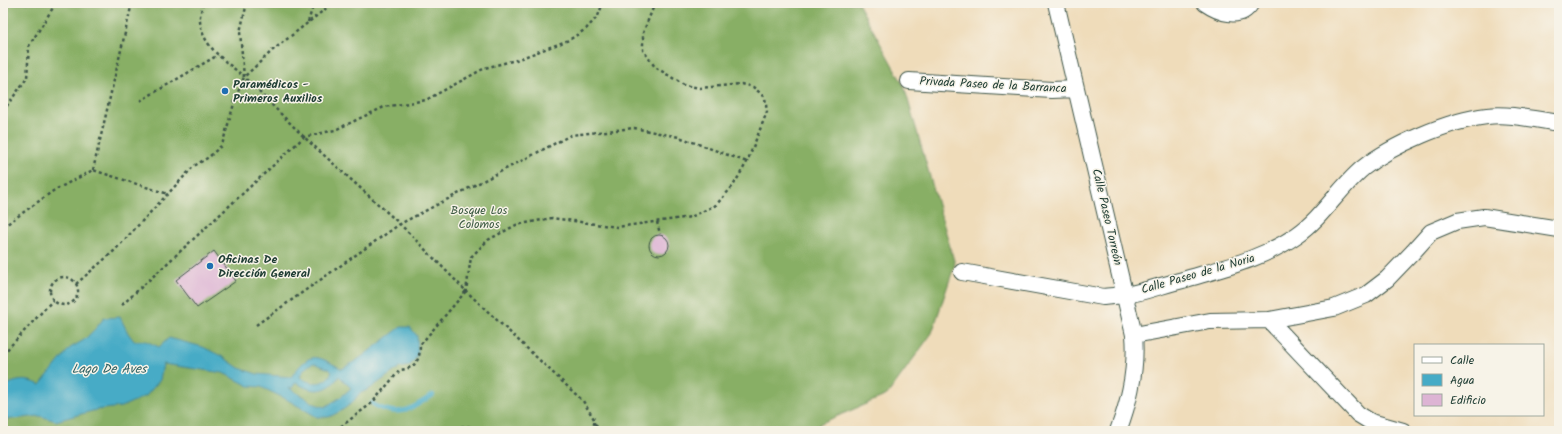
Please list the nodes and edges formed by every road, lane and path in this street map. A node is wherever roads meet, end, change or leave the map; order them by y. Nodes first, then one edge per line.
1 (56, 3) edge
2 (132, 3) edge
3 (203, 3) edge
4 (247, 3) edge
5 (314, 3) edge
6 (333, 3) edge
7 (603, 3) edge
8 (655, 3) edge
9 (1056, 3) edge
10 (1205, 3) edge
11 (1251, 3) edge
12 (308, 23) junction
13 (218, 55) junction
14 (244, 77) junction
15 (909, 81) dead end
16 (1076, 89) junction
17 (140, 101) dead end
18 (3, 111) edge
19 (1559, 123) edge
20 (304, 137) junction
21 (747, 162) junction
22 (93, 170) junction
23 (168, 194) junction
24 (656, 222) junction
25 (400, 224) junction
26 (3, 227) edge
27 (1559, 229) edge
28 (660, 234) dead end
29 (962, 272) dead end
30 (76, 284) junction
31 (466, 292) junction
32 (1126, 295) junction
33 (53, 300) junction
34 (122, 305) dead end
35 (1269, 320) junction
36 (256, 324) dead end
37 (1134, 335) junction
38 (3, 354) edge
39 (594, 424) junction
40 (335, 431) edge
41 (450, 431) edge
42 (484, 431) edge
43 (594, 431) edge
44 (603, 431) edge
45 (1118, 431) edge
46 (1403, 431) edge

1 - 18 path
2 - 22 path
3 - 13 path
4 - 14 path
5 - 12 path
6 - 12 path
7 - 20 path
8 - 21 path
9 - 16 street, Calle Paseo Torreón
10 - 11 street
12 - 14 path
13 - 14 path
13 - 17 path
14 - 20 path
14 - 23 path
15 - 16 street, Privada Paseo de la Barranca
16 - 32 street, Calle Paseo Torreón
19 - 32 street, Calle Paseo de la Noria
20 - 25 path
20 - 34 path
21 - 24 path
21 - 25 path
22 - 23 path
22 - 26 path
23 - 30 path
24 - 28 path
24 - 31 path
25 - 31 path
25 - 36 path
27 - 35 street
29 - 32 street, Calle Paseo de la Noria
30 - 33 path
30 - 33 path
31 - 39 path
31 - 40 path
32 - 37 street, Calle Paseo Torreón
33 - 38 path
35 - 37 street
35 - 46 street
37 - 45 street, Calle Paseo Torreón
39 - 43 path
39 - 44 path
41 - 42 path

